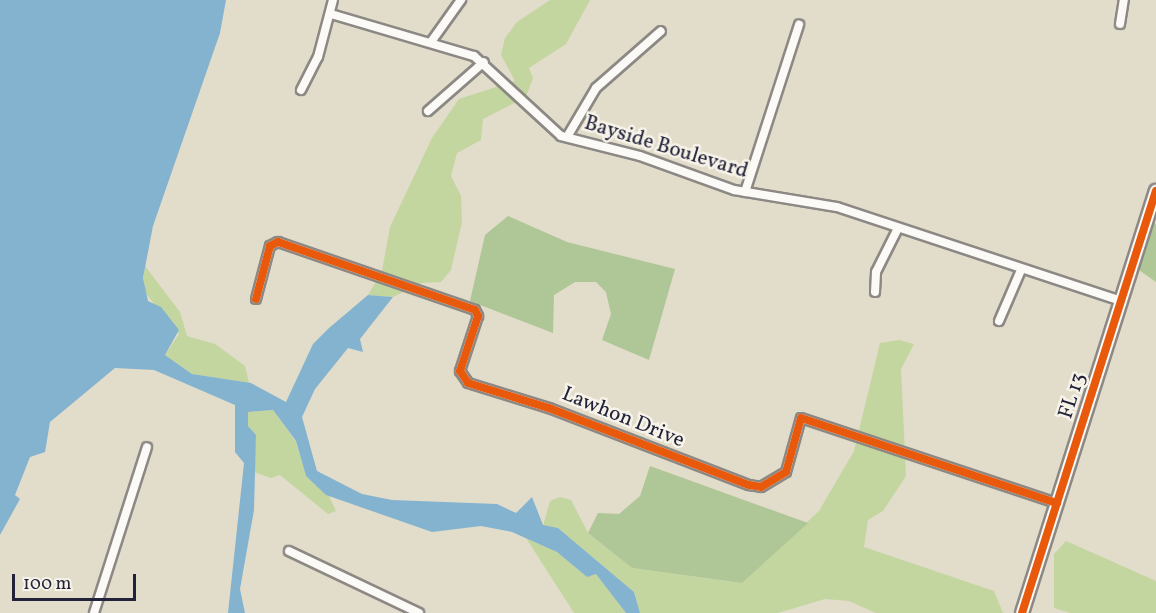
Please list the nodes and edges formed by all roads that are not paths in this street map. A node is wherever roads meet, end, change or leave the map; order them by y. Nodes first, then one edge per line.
1 (333, 0) edge
2 (461, 0) edge
3 (1124, 0) edge
4 (331, 14) junction
5 (1120, 24) dead end
6 (799, 25) dead end
7 (661, 31) dead end
8 (431, 42) junction
9 (484, 62) junction
10 (301, 90) dead end
11 (428, 111) dead end
12 (567, 137) junction
13 (1156, 190) edge
14 (745, 192) junction
15 (898, 228) junction
16 (1021, 270) junction
17 (875, 292) dead end
18 (256, 299) dead end
19 (1121, 301) junction
20 (999, 321) dead end
21 (147, 447) dead end
22 (1057, 503) junction
23 (290, 551) dead end
24 (412, 612) edge
25 (94, 613) edge
26 (1022, 613) edge

1 - 4 street
2 - 8 street
3 - 5 street
4 - 8 street, Bayside Boulevard
4 - 10 street
6 - 14 street
7 - 12 street
8 - 9 street, Bayside Boulevard
9 - 11 street
9 - 12 street, Bayside Boulevard
12 - 14 street, Bayside Boulevard
13 - 19 main road, FL 13
14 - 15 street, Bayside Boulevard
15 - 16 street, Bayside Boulevard
15 - 17 street
16 - 19 street, Bayside Boulevard
16 - 20 street
18 - 22 street, Lawhon Drive
19 - 22 main road, FL 13
21 - 25 street
22 - 26 main road, FL 13
23 - 24 street

